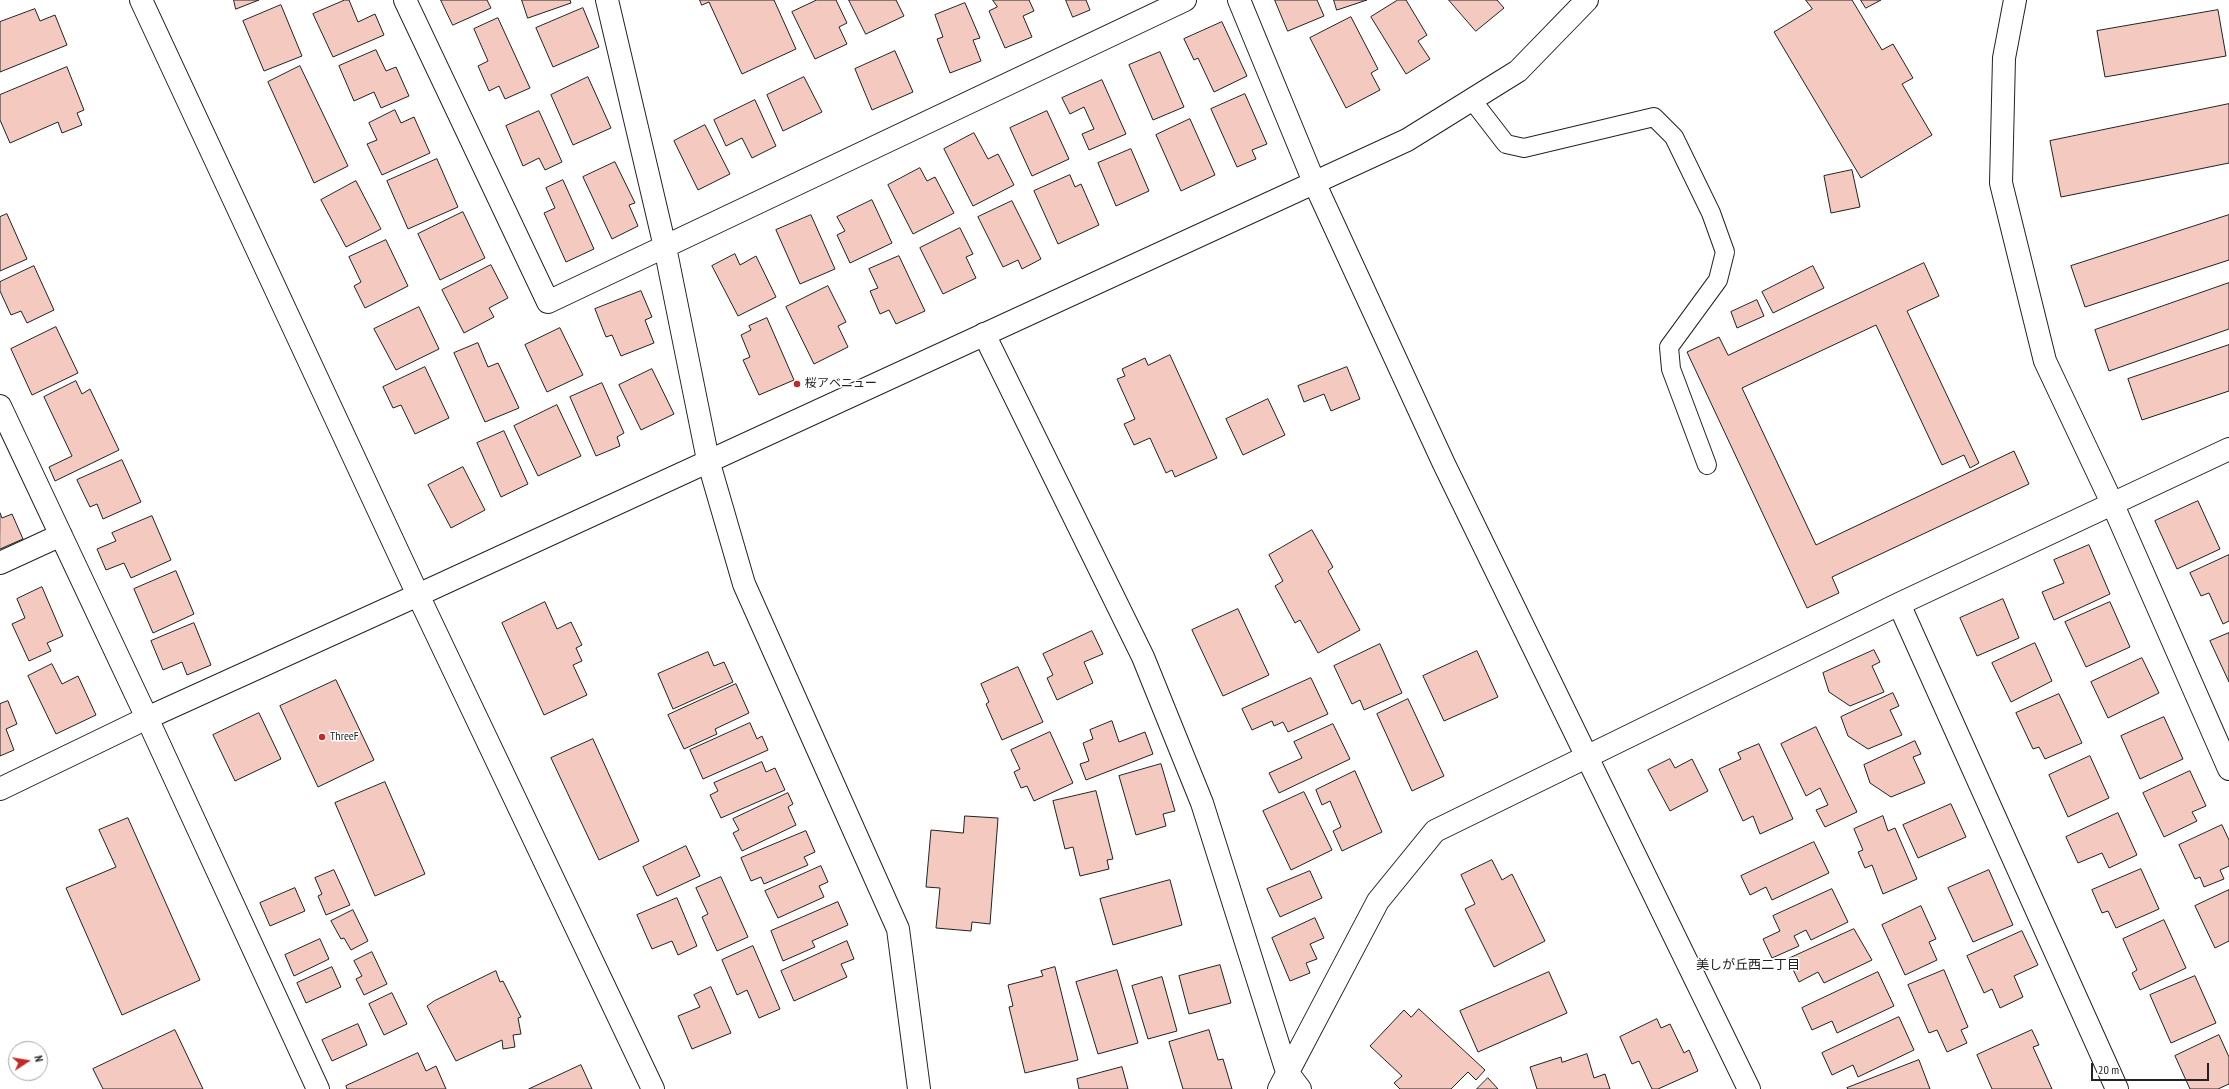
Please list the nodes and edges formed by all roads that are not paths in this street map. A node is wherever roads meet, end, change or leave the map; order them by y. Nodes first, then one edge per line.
1 (141, 0) edge
2 (405, 0) edge
3 (608, 0) edge
4 (1185, 0) edge
5 (1239, 0) edge
6 (1587, 0) edge
7 (2015, 0) edge
8 (1472, 100) junction
9 (1314, 182) junction
10 (666, 247) junction
11 (984, 334) junction
12 (0, 406) edge
13 (2229, 449) edge
14 (708, 460) junction
15 (1707, 465) dead end
16 (2114, 504) junction
17 (61, 535) junction
18 (0, 563) edge
19 (418, 595) junction
20 (1899, 604) junction
21 (147, 718) junction
22 (1586, 756) junction
23 (2229, 769) edge
24 (0, 789) edge
25 (1288, 1083) edge
26 (318, 1089) edge
27 (653, 1089) edge
28 (919, 1089) edge
29 (1749, 1089) edge
30 (2117, 1089) edge

1 - 19 street
2 - 10 street
3 - 10 street
4 - 10 street
5 - 9 street
6 - 8 street
7 - 16 street
8 - 9 street
8 - 15 lane
9 - 11 street
9 - 22 street
10 - 14 street
11 - 14 street
11 - 25 street
12 - 17 street
13 - 16 street
14 - 19 street
14 - 28 street
16 - 20 street
16 - 23 street
17 - 18 street
17 - 21 street
19 - 21 street
19 - 27 street
20 - 22 street
20 - 30 street
21 - 24 street
21 - 26 street
22 - 25 street
22 - 29 street

